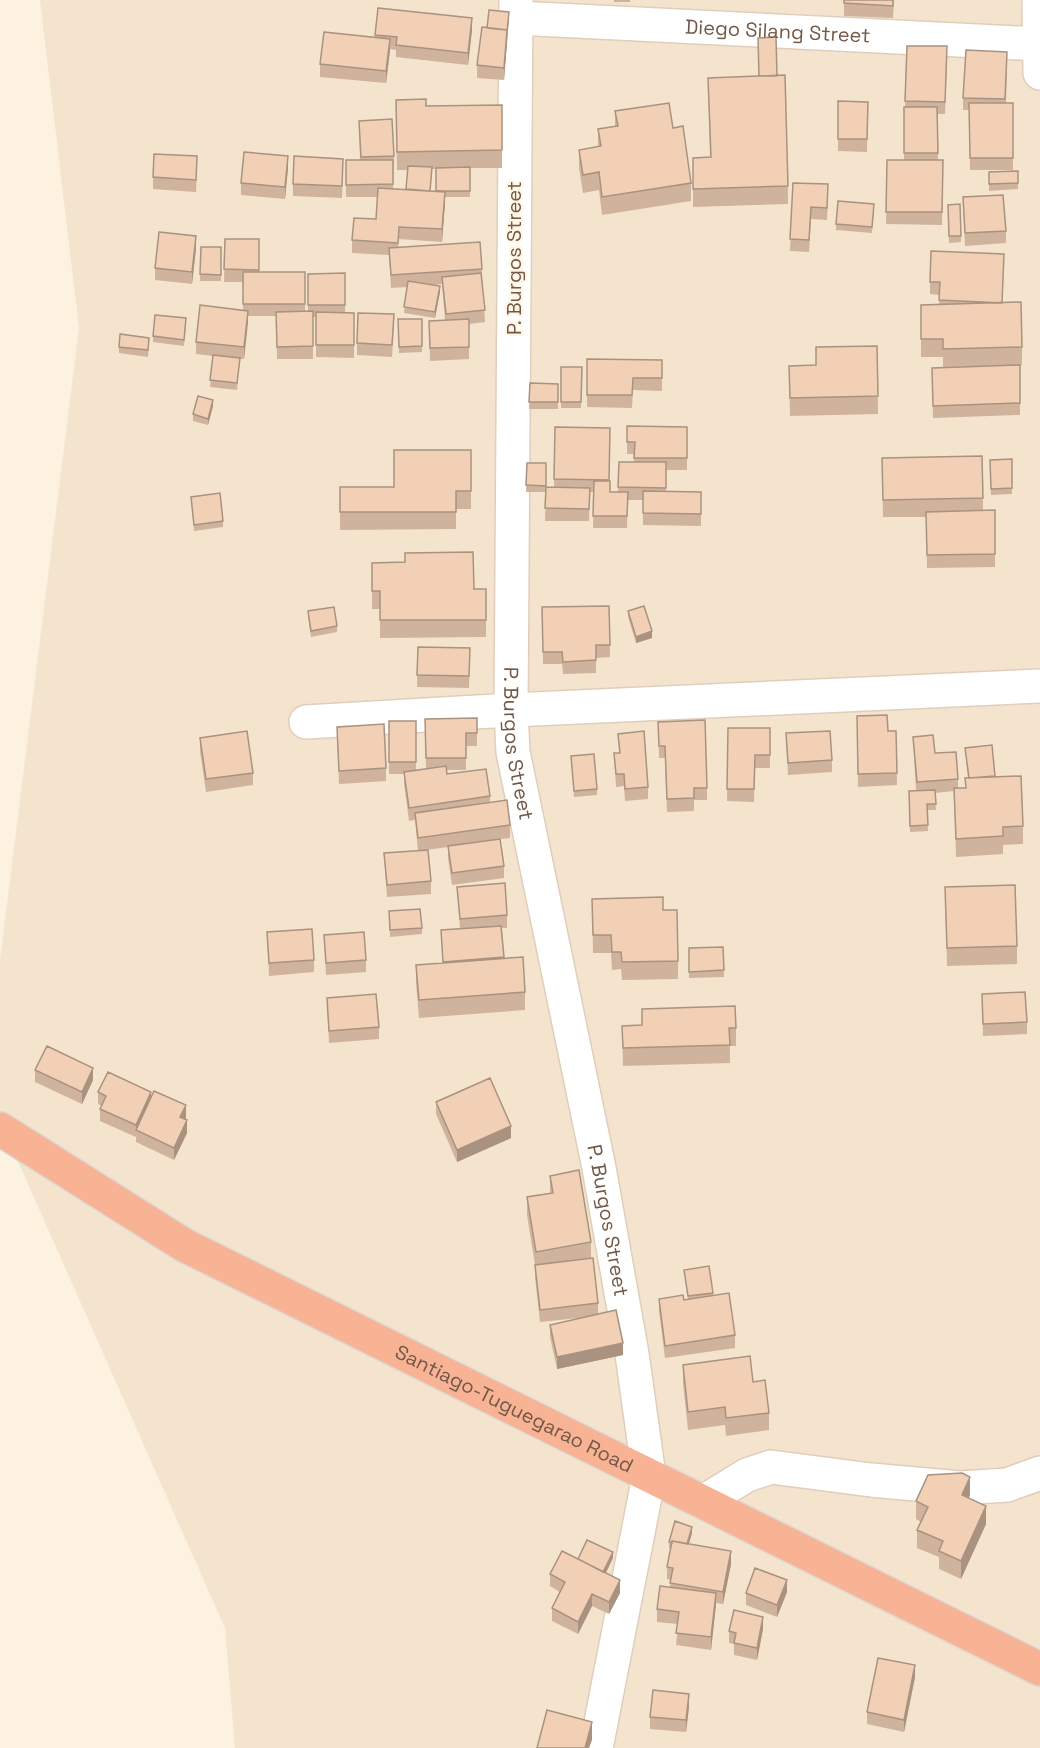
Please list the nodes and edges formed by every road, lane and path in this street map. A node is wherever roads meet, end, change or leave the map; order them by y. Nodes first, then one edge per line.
1 (1039, 0) edge
2 (516, 9) edge
3 (1040, 44) edge
4 (1040, 74) edge
5 (1040, 687) edge
6 (510, 710) junction
7 (306, 722) dead end
8 (0, 1129) edge
9 (1040, 1473) edge
10 (649, 1476) junction
11 (703, 1502) junction
12 (1040, 1669) edge
13 (596, 1748) edge

1 - 3 street
2 - 3 street, Diego Silang Street
2 - 6 street, P. Burgos Street
3 - 4 street
5 - 6 street
6 - 7 street
6 - 10 street, P. Burgos Street
8 - 10 highway, Santiago-Tuguegarao Road
9 - 11 street
10 - 11 highway, Santiago-Tuguegarao Road
10 - 13 street, P. Burgos Street
11 - 12 highway, Santiago-Tuguegarao Road

